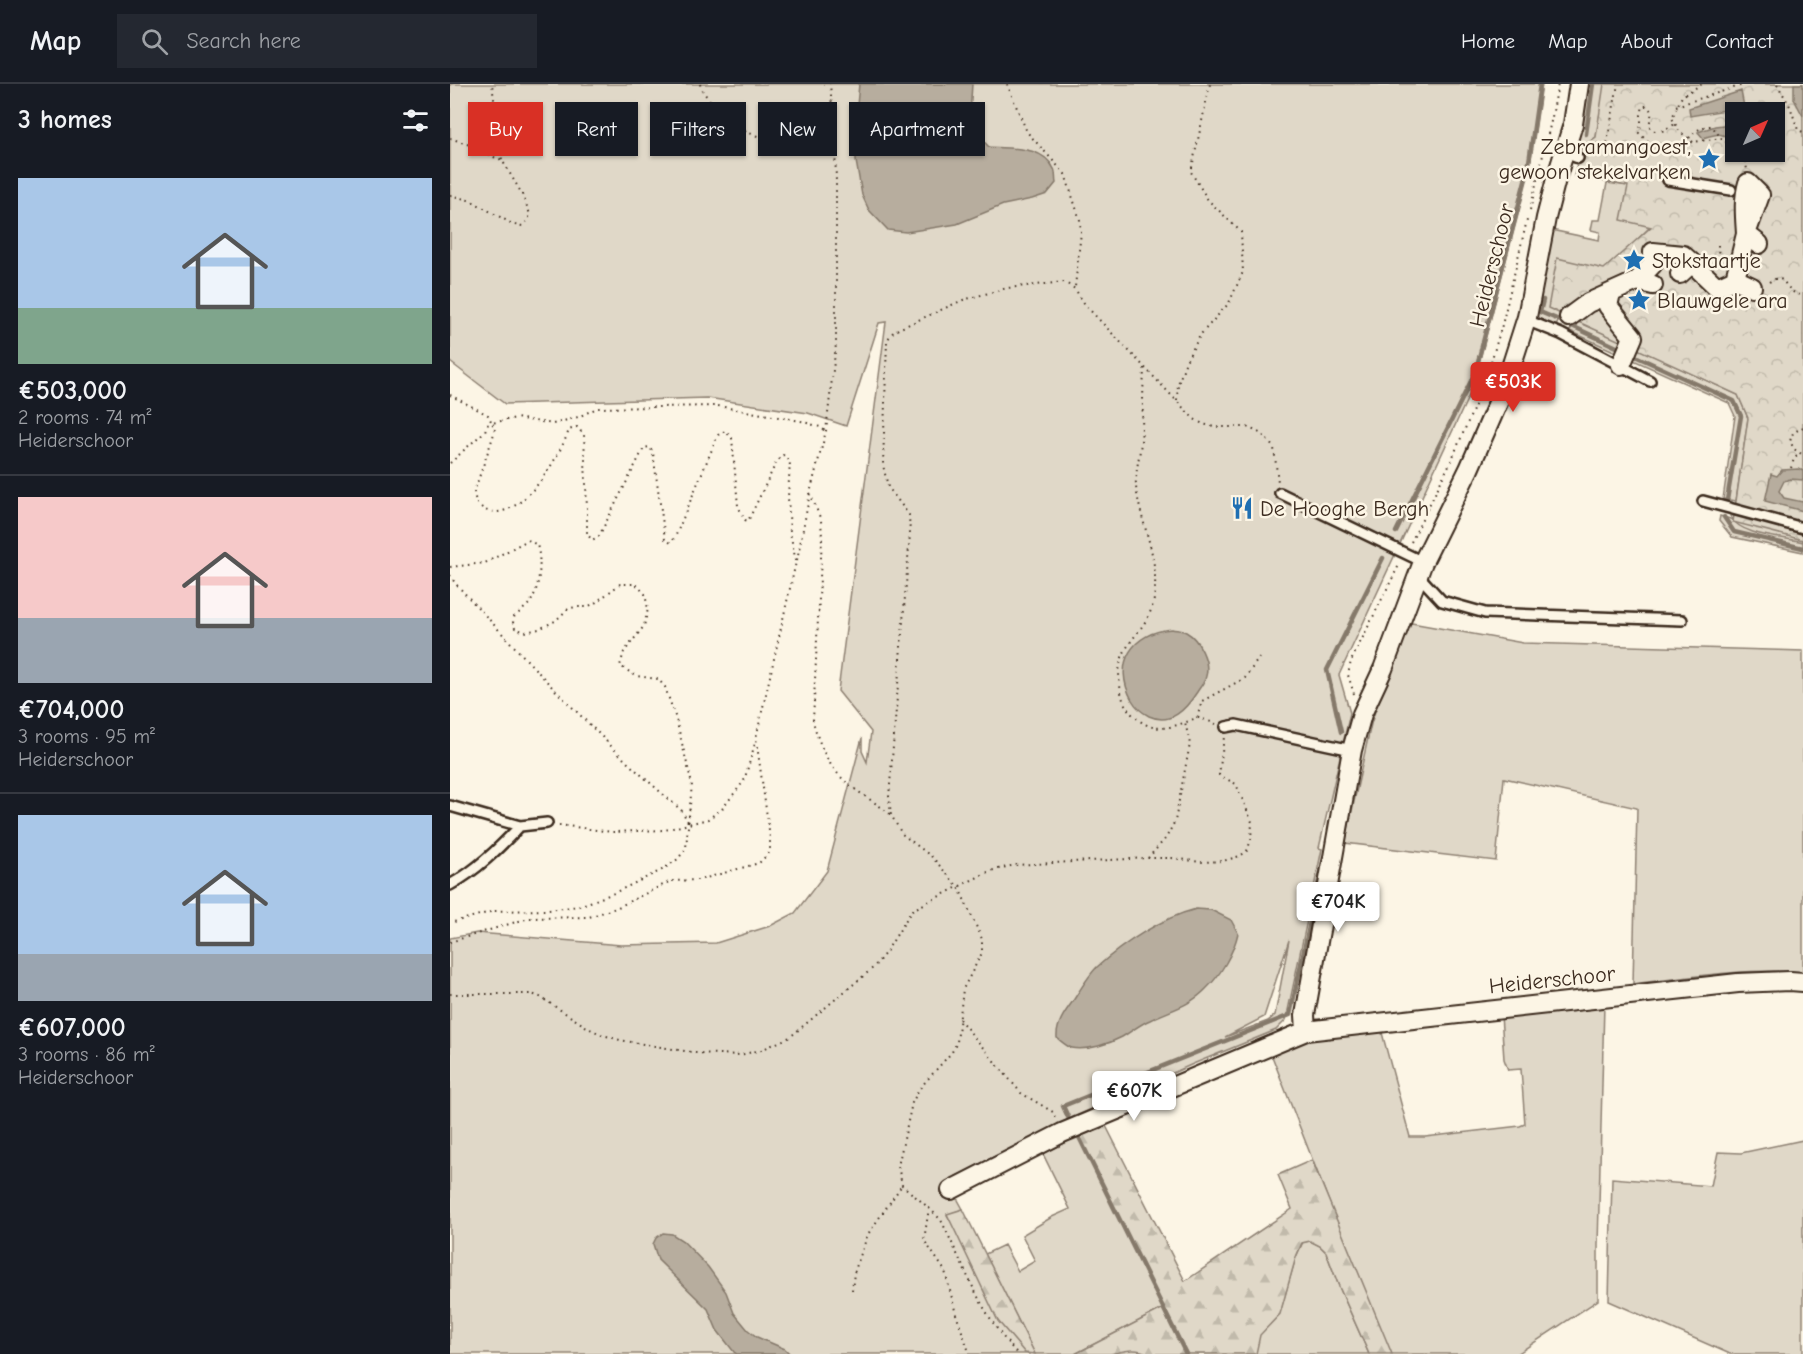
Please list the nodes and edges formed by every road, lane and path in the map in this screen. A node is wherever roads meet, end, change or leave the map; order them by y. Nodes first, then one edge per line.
1 (492, 84) edge
2 (700, 84) edge
3 (830, 84) edge
4 (1007, 84) edge
5 (1210, 84) edge
6 (1558, 84) edge
7 (1579, 84) edge
8 (1618, 84) edge
9 (1701, 84) edge
10 (1746, 84) edge
11 (1777, 84) edge
12 (832, 102) edge
13 (1676, 106) junction
14 (1675, 124) junction
15 (1655, 131) dead end
16 (1662, 131) dead end
17 (1803, 132) edge
18 (758, 137) edge
19 (450, 138) edge
20 (1721, 138) junction
21 (1688, 139) junction
22 (1725, 141) edge
23 (1607, 142) dead end
24 (1648, 142) dead end
25 (1694, 142) junction
26 (1657, 146) dead end
27 (835, 156) edge
28 (502, 159) junction
29 (1668, 180) dead end
30 (1738, 191) joint
31 (450, 195) edge
32 (1718, 245) dead end
33 (1719, 270) dead end
34 (1735, 279) junction
35 (1752, 287) joint
36 (1075, 289) junction
37 (1611, 293) junction
38 (1803, 296) edge
39 (1569, 317) dead end
40 (1526, 320) junction
41 (1621, 365) junction
42 (1144, 368) junction
43 (1650, 381) dead end
44 (450, 395) edge
45 (1177, 402) junction
46 (492, 423) junction
47 (1803, 427) edge
48 (826, 431) junction
49 (1801, 454) edge
50 (450, 463) edge
51 (1791, 468) dead end
52 (810, 493) junction
53 (1280, 494) joint
54 (1703, 501) dead end
55 (1803, 528) edge
56 (1405, 554) junction
57 (796, 562) junction
58 (450, 567) edge
59 (1421, 568) junction
60 (450, 575) edge
61 (1682, 620) dead end
62 (1259, 658) dead end
63 (1362, 714) junction
64 (1197, 718) junction
65 (1185, 722) junction
66 (1226, 727) junction
67 (756, 738) junction
68 (1352, 750) junction
69 (450, 806) edge
70 (891, 815) junction
71 (547, 823) joint
72 (689, 824) junction
73 (520, 826) junction
74 (1148, 858) junction
75 (450, 885) edge
76 (958, 888) junction
77 (450, 923) edge
78 (450, 942) edge
79 (1803, 982) edge
80 (450, 994) edge
81 (959, 1019) junction
82 (1306, 1031) junction
83 (1062, 1133) junction
84 (902, 1185) junction
85 (951, 1190) dead end
86 (929, 1208) junction
87 (852, 1290) dead end
88 (968, 1350) dead end
89 (1018, 1354) edge

1 - 28 path
2 - 18 path
3 - 12 path
4 - 36 path
5 - 45 path
6 - 56 path, Heiderschoor
7 - 40 street, Heiderschoor
8 - 23 path
9 - 13 path
10 - 13 path
11 - 17 path
13 - 14 path
14 - 16 path
14 - 21 path
15 - 24 path
19 - 28 path
20 - 21 path
20 - 22 path
20 - 25 path
21 - 25 path
25 - 26 path
27 - 48 path
28 - 31 path
29 - 30 lane
30 - 34 street
32 - 33 path
34 - 35 street
34 - 37 street
35 - 38 path
36 - 42 path
36 - 70 path
37 - 39 street
37 - 41 street
40 - 41 lane
40 - 59 street, Heiderschoor
41 - 43 lane
42 - 45 path
42 - 65 path
44 - 46 path
45 - 53 path
46 - 48 path
46 - 50 path
46 - 57 path
47 - 49 path
48 - 52 path
49 - 51 path
52 - 57 path
52 - 70 path
53 - 56 lane
54 - 55 lane
56 - 59 lane
56 - 63 path, Heiderschoor
57 - 67 path
58 - 72 path
59 - 61 lane
59 - 63 street, Heiderschoor
60 - 72 path
62 - 64 path
63 - 68 street, Heiderschoor
64 - 65 path
64 - 66 path
65 - 74 path
66 - 68 lane
66 - 74 path
67 - 72 path
67 - 78 path
68 - 82 street, Heiderschoor
69 - 73 lane
70 - 76 path
71 - 72 path
71 - 73 lane
72 - 77 path
73 - 75 lane
74 - 76 path
76 - 80 path
76 - 81 path
79 - 82 street, Heiderschoor
81 - 83 path
81 - 84 path
82 - 83 street, Heiderschoor
83 - 85 street, Heiderschoor
84 - 86 path
84 - 87 path
86 - 88 path
86 - 89 path

